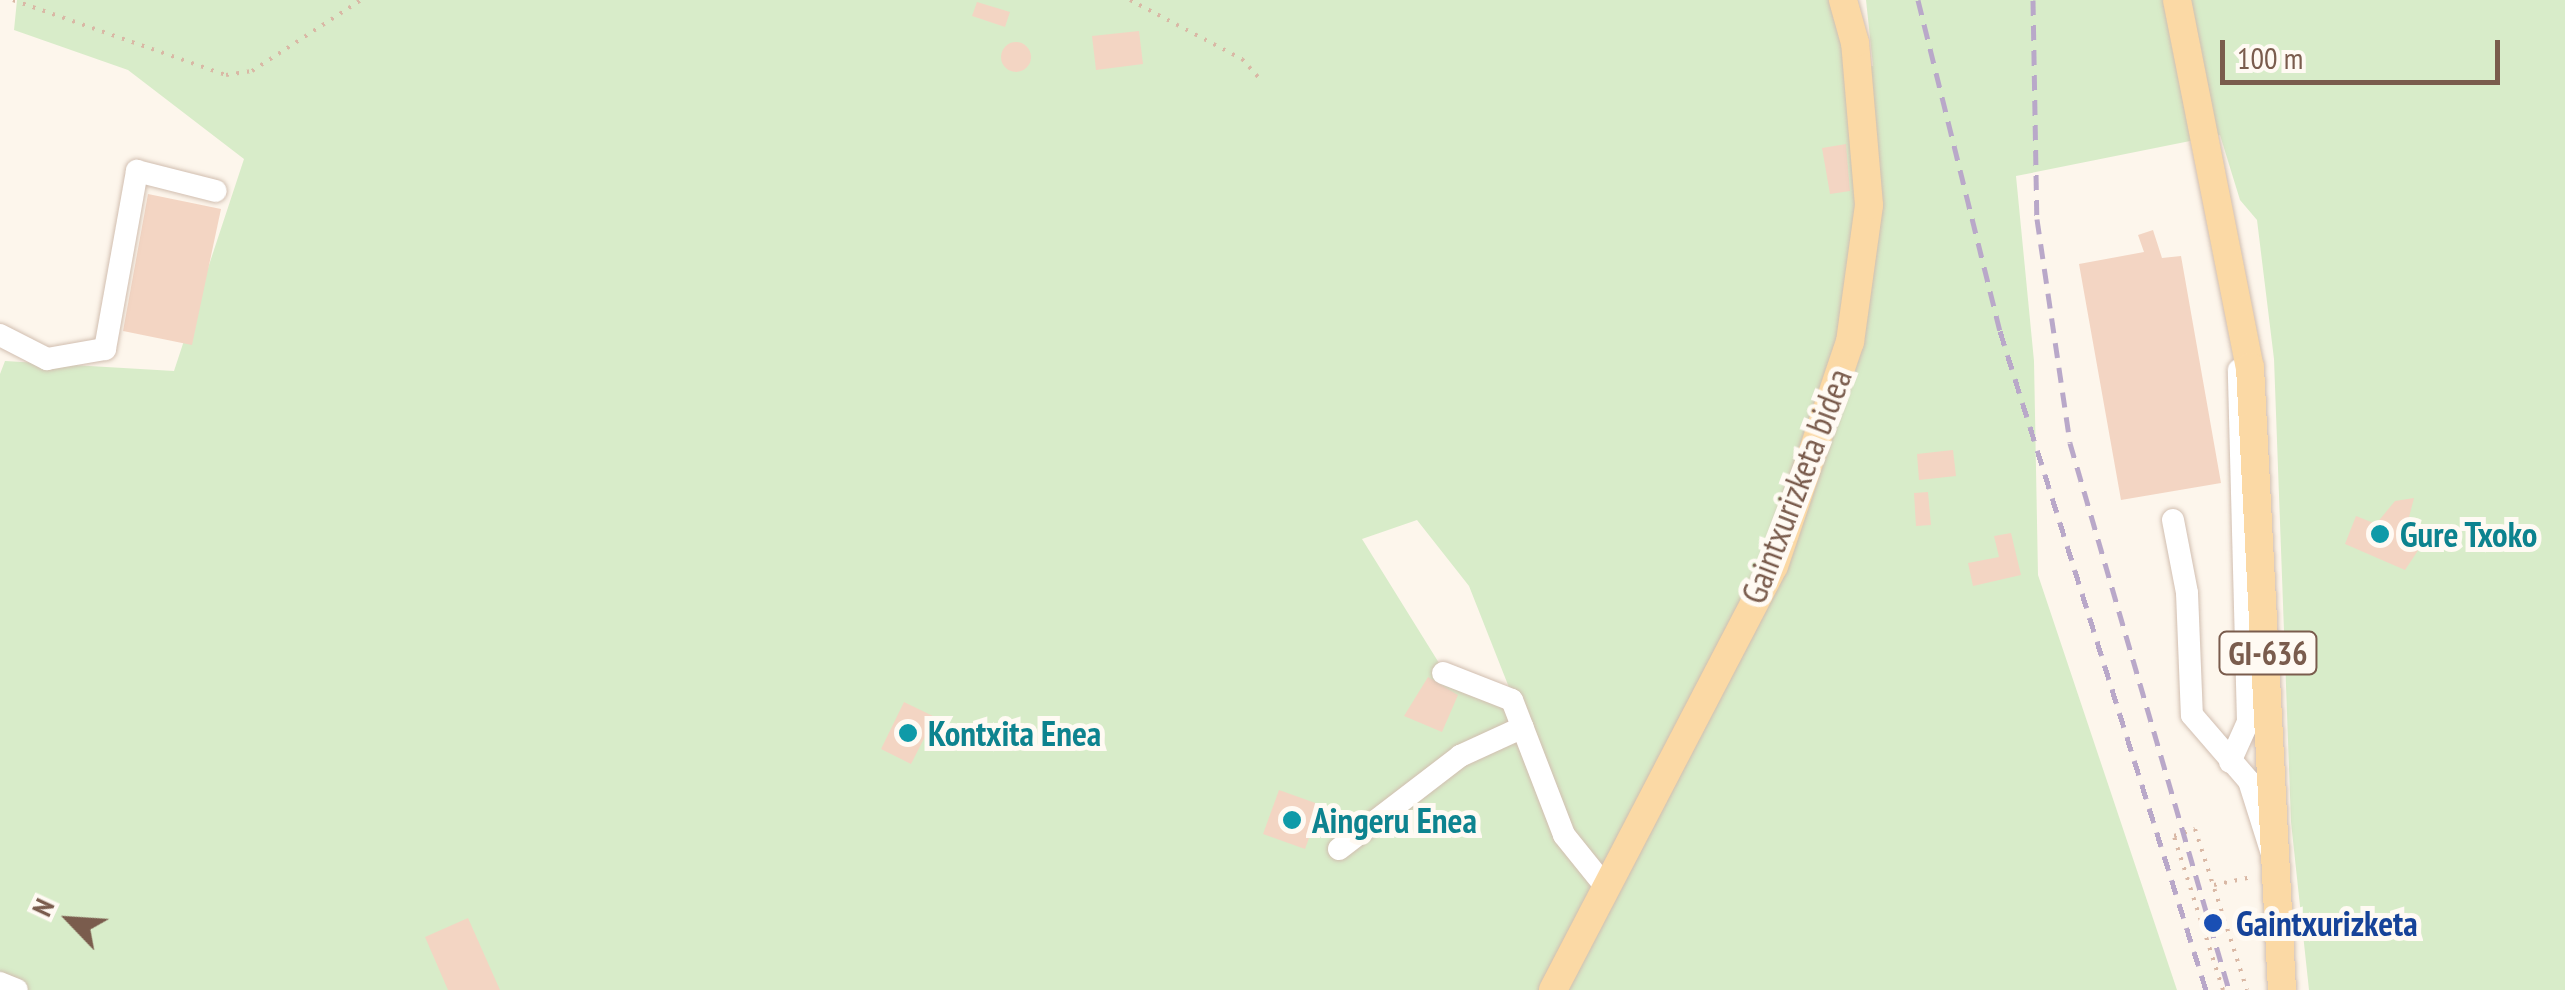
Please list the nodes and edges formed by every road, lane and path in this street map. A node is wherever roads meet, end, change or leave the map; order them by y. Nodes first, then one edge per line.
1 (12, 0) edge
2 (360, 0) edge
3 (1130, 0) edge
4 (1844, 0) edge
5 (2177, 0) edge
6 (1262, 82) dead end
7 (216, 192) dead end
8 (2242, 316) junction
9 (0, 334) edge
10 (2173, 520) dead end
11 (1442, 673) dead end
12 (1523, 727) junction
13 (2230, 762) junction
14 (1339, 849) dead end
15 (2269, 852) junction
16 (2214, 885) junction
17 (1605, 886) junction
18 (0, 982) edge
19 (18, 990) edge
20 (1553, 990) edge
21 (2223, 990) edge
22 (2247, 990) edge
23 (2282, 990) edge

1 - 2 path
3 - 6 path
4 - 17 main road, Gaintxurizketa bidea
5 - 8 main road, GI-636
7 - 9 street
8 - 13 street
8 - 15 main road, GI-636
10 - 13 street
11 - 12 street
12 - 14 street
12 - 17 street
13 - 15 street
15 - 16 path
15 - 23 main road, GI-636
16 - 21 path
16 - 22 path
17 - 20 main road, Gaintxurizketa bidea
18 - 19 street

